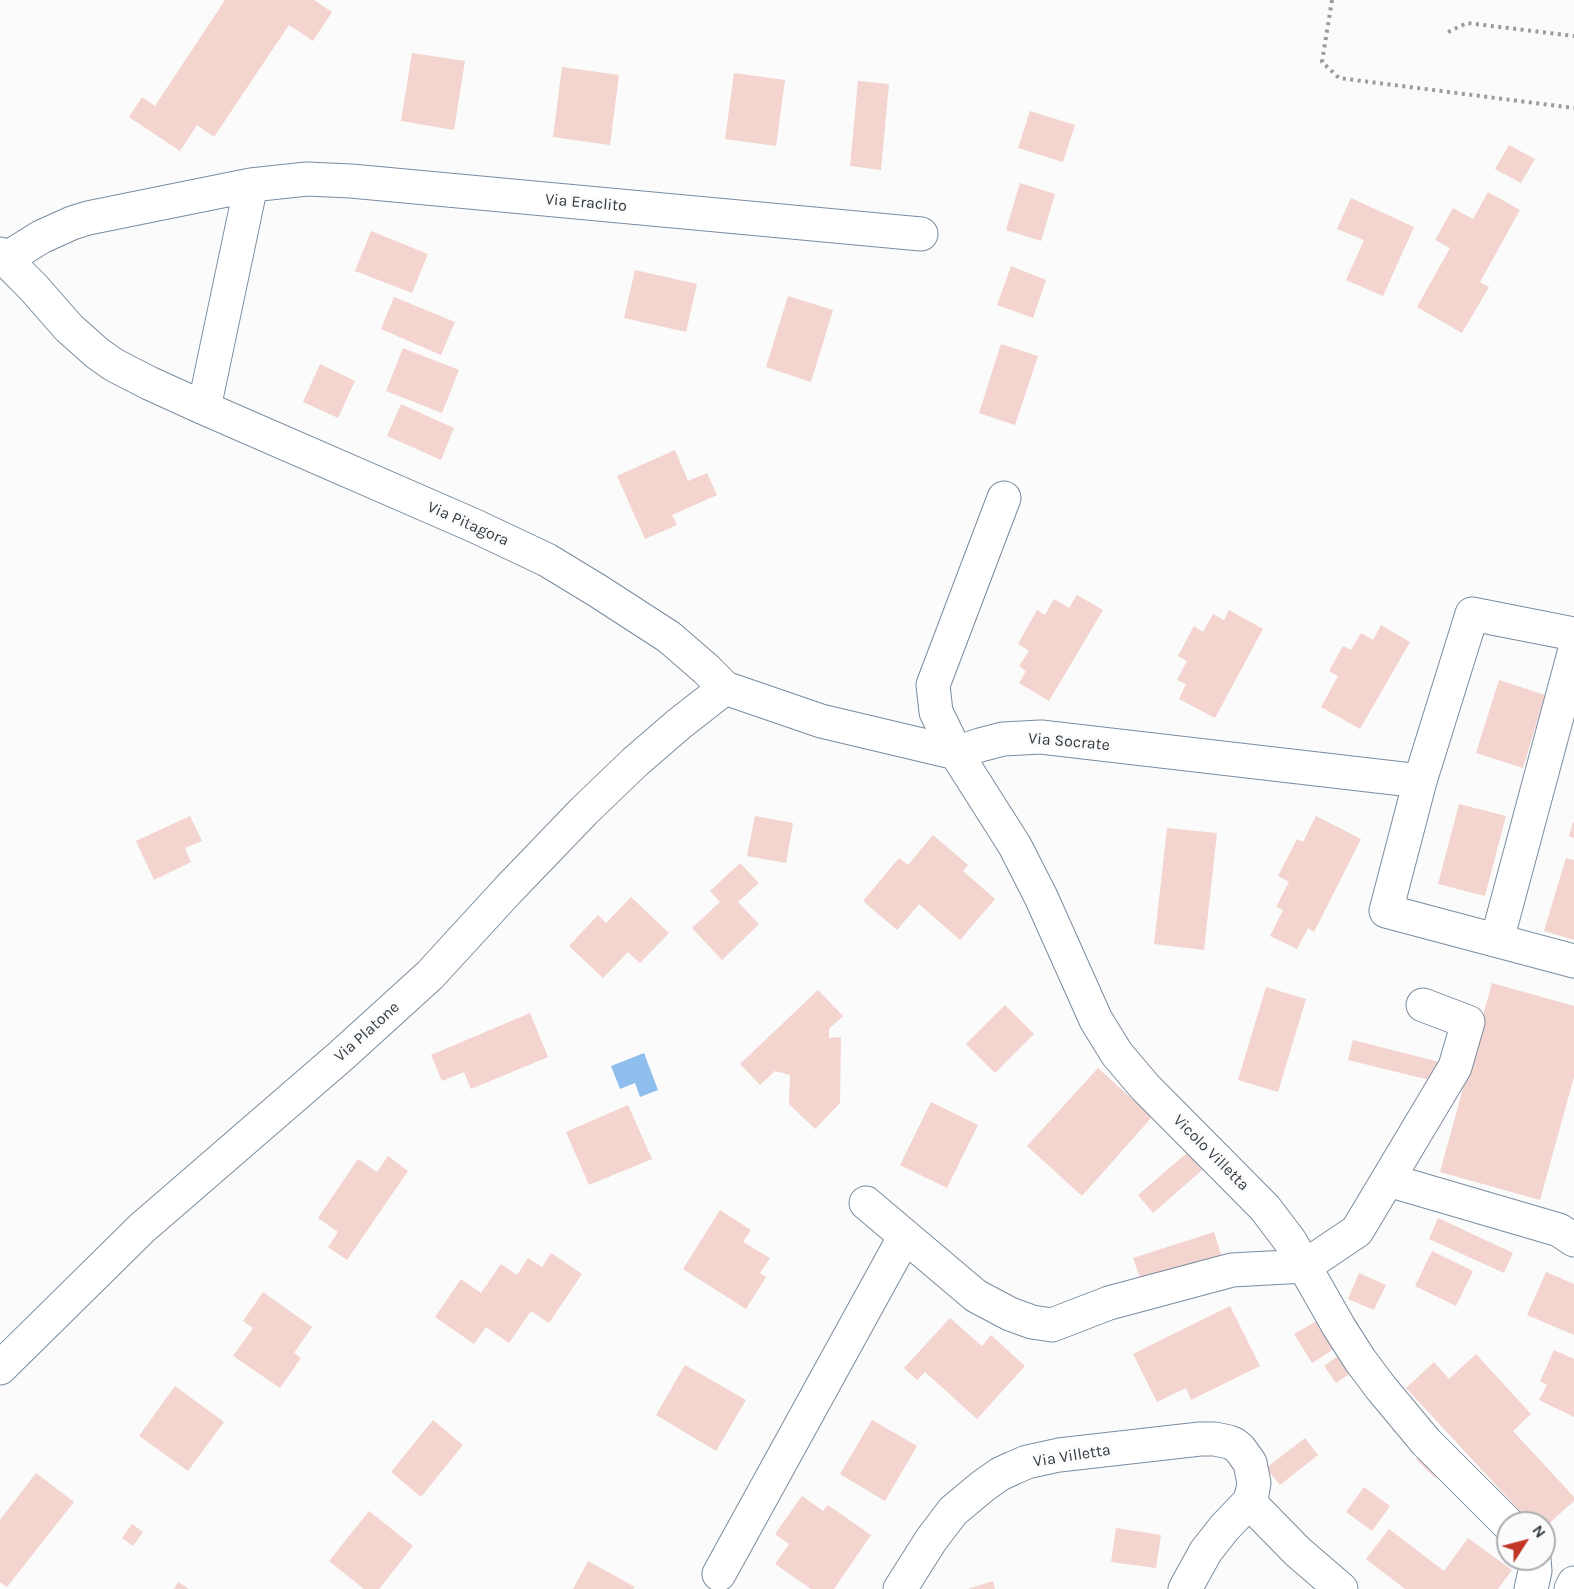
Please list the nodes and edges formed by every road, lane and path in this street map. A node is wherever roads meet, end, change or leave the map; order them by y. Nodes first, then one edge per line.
1 (1332, 0) edge
2 (1448, 32) dead end
3 (1574, 36) edge
4 (1574, 108) edge
5 (251, 185) junction
6 (921, 234) dead end
7 (3, 256) edge
8 (204, 408) junction
9 (1004, 498) dead end
10 (1574, 634) edge
11 (1574, 653) edge
12 (725, 688) junction
13 (957, 753) junction
14 (1420, 781) junction
15 (1497, 940) junction
16 (1574, 961) edge
17 (1423, 1005) dead end
18 (1388, 1180) junction
19 (866, 1203) dead end
20 (905, 1236) junction
21 (1574, 1240) edge
22 (1305, 1266) junction
23 (0, 1368) edge
24 (1249, 1502) junction
25 (1496, 1512) edge
26 (1535, 1571) edge
27 (719, 1574) dead end
28 (1574, 1583) edge
29 (900, 1589) edge
30 (1185, 1589) edge
31 (1341, 1589) edge
32 (1531, 1589) edge
33 (1571, 1589) edge

1 - 4 path
2 - 3 path
5 - 6 street, Via Eraclito
5 - 7 street, Via Eraclito
5 - 8 street
7 - 8 street, Via Pitagora
8 - 12 street, Via Pitagora
9 - 13 street
10 - 14 street
11 - 15 street
12 - 13 street, Via Pitagora
12 - 23 street, Via Platone
13 - 14 street, Via Socrate
13 - 22 street, Vicolo Villetta
14 - 15 street
15 - 16 street
17 - 18 street
18 - 21 street
18 - 22 street
19 - 20 street
20 - 22 street
20 - 27 street
22 - 25 street, Vicolo Villetta
24 - 29 street, Via Villetta
24 - 30 street
24 - 31 street
26 - 32 street
28 - 33 street

